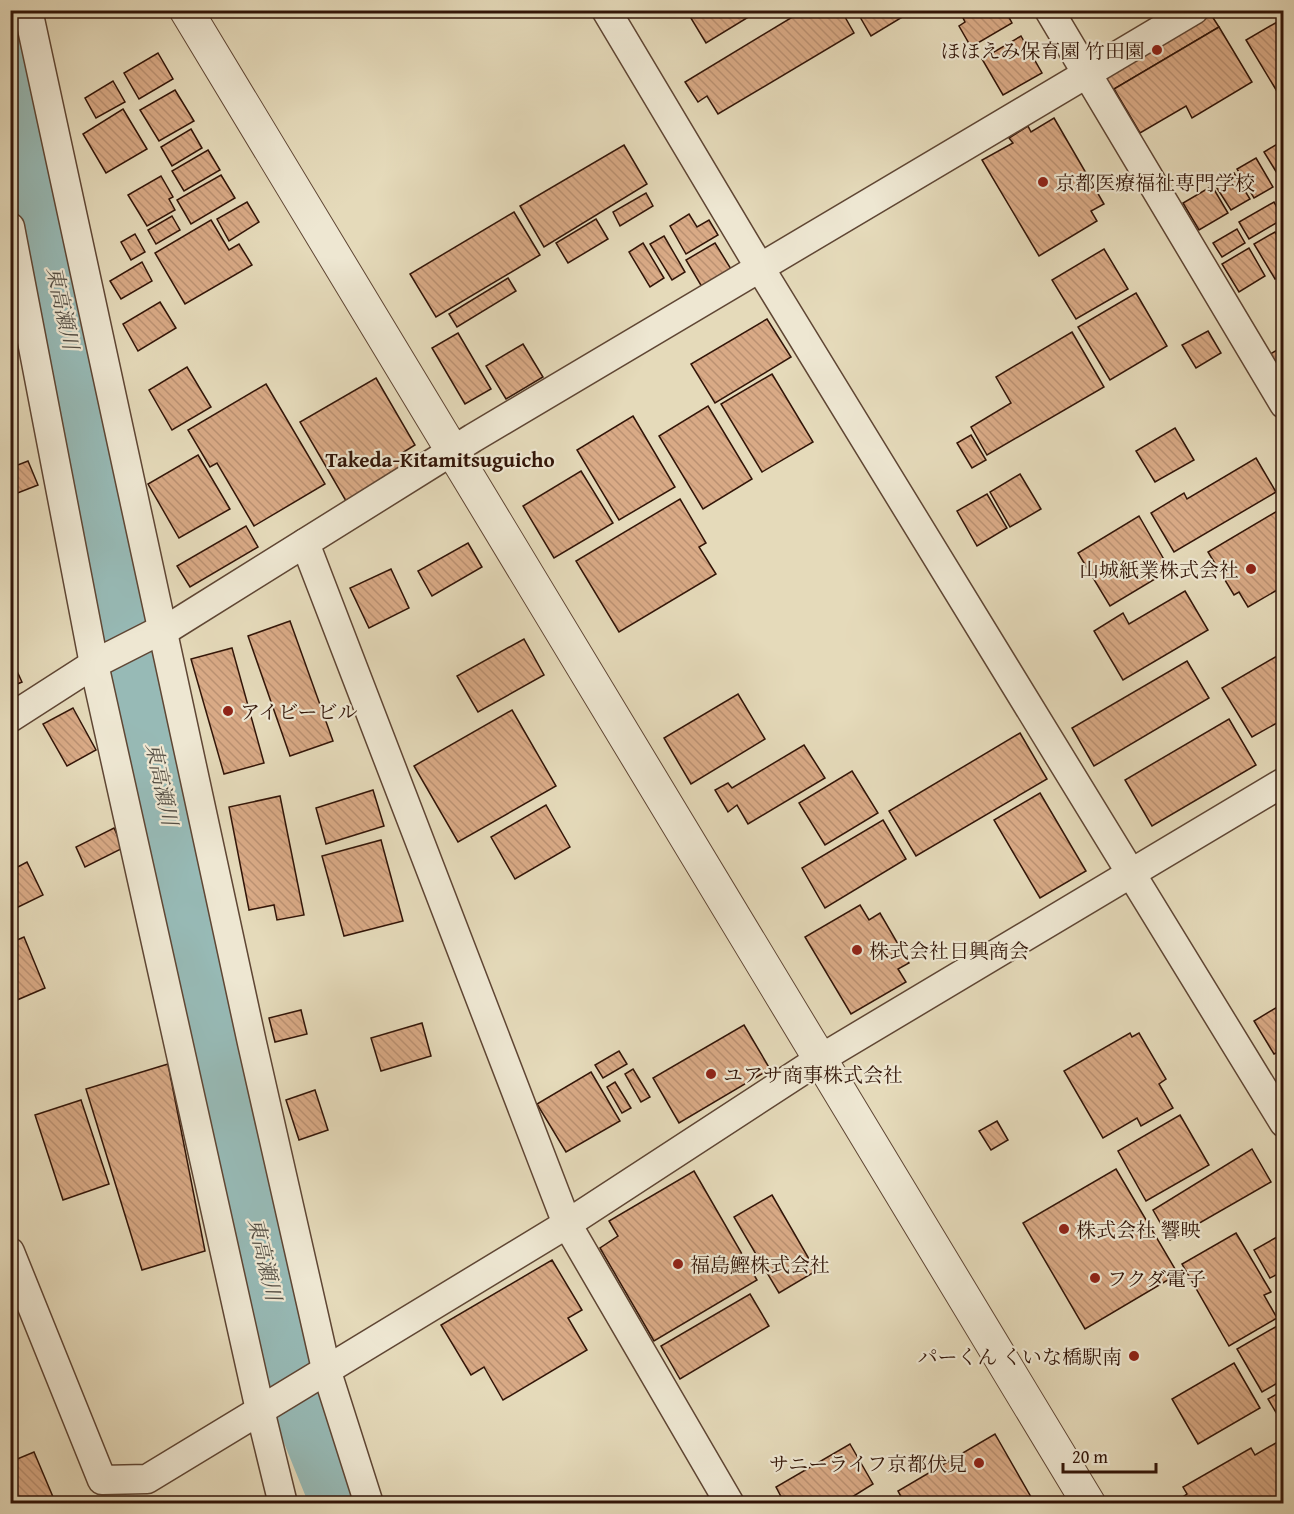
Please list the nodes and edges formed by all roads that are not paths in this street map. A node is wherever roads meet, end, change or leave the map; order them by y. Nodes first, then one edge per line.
1 (28, 10) edge
2 (186, 10) edge
3 (606, 10) edge
4 (1049, 10) edge
5 (1194, 10) edge
6 (1088, 75) junction
7 (10, 227) edge
8 (760, 268) junction
9 (1284, 404) edge
10 (452, 451) junction
11 (305, 543) junction
12 (159, 632) junction
13 (99, 662) junction
14 (10, 717) edge
15 (1284, 782) edge
16 (1129, 875) junction
17 (820, 1059) junction
18 (1284, 1123) edge
19 (567, 1224) junction
20 (10, 1252) edge
21 (322, 1372) junction
22 (264, 1408) junction
23 (284, 1503) edge
24 (369, 1503) edge
25 (730, 1503) edge
26 (1089, 1503) edge

1 - 12 street
2 - 10 street
3 - 8 street
4 - 6 street
5 - 6 street
6 - 8 street
6 - 9 street
7 - 13 street
8 - 10 street
8 - 16 street
10 - 11 street
10 - 17 street
11 - 12 street
11 - 19 street
12 - 13 street
12 - 21 street
13 - 14 street
13 - 22 street
15 - 16 street
16 - 17 street
16 - 18 street
17 - 19 street
17 - 26 street
19 - 21 street
19 - 25 street
20 - 22 street
21 - 22 street
21 - 24 street
22 - 23 street

